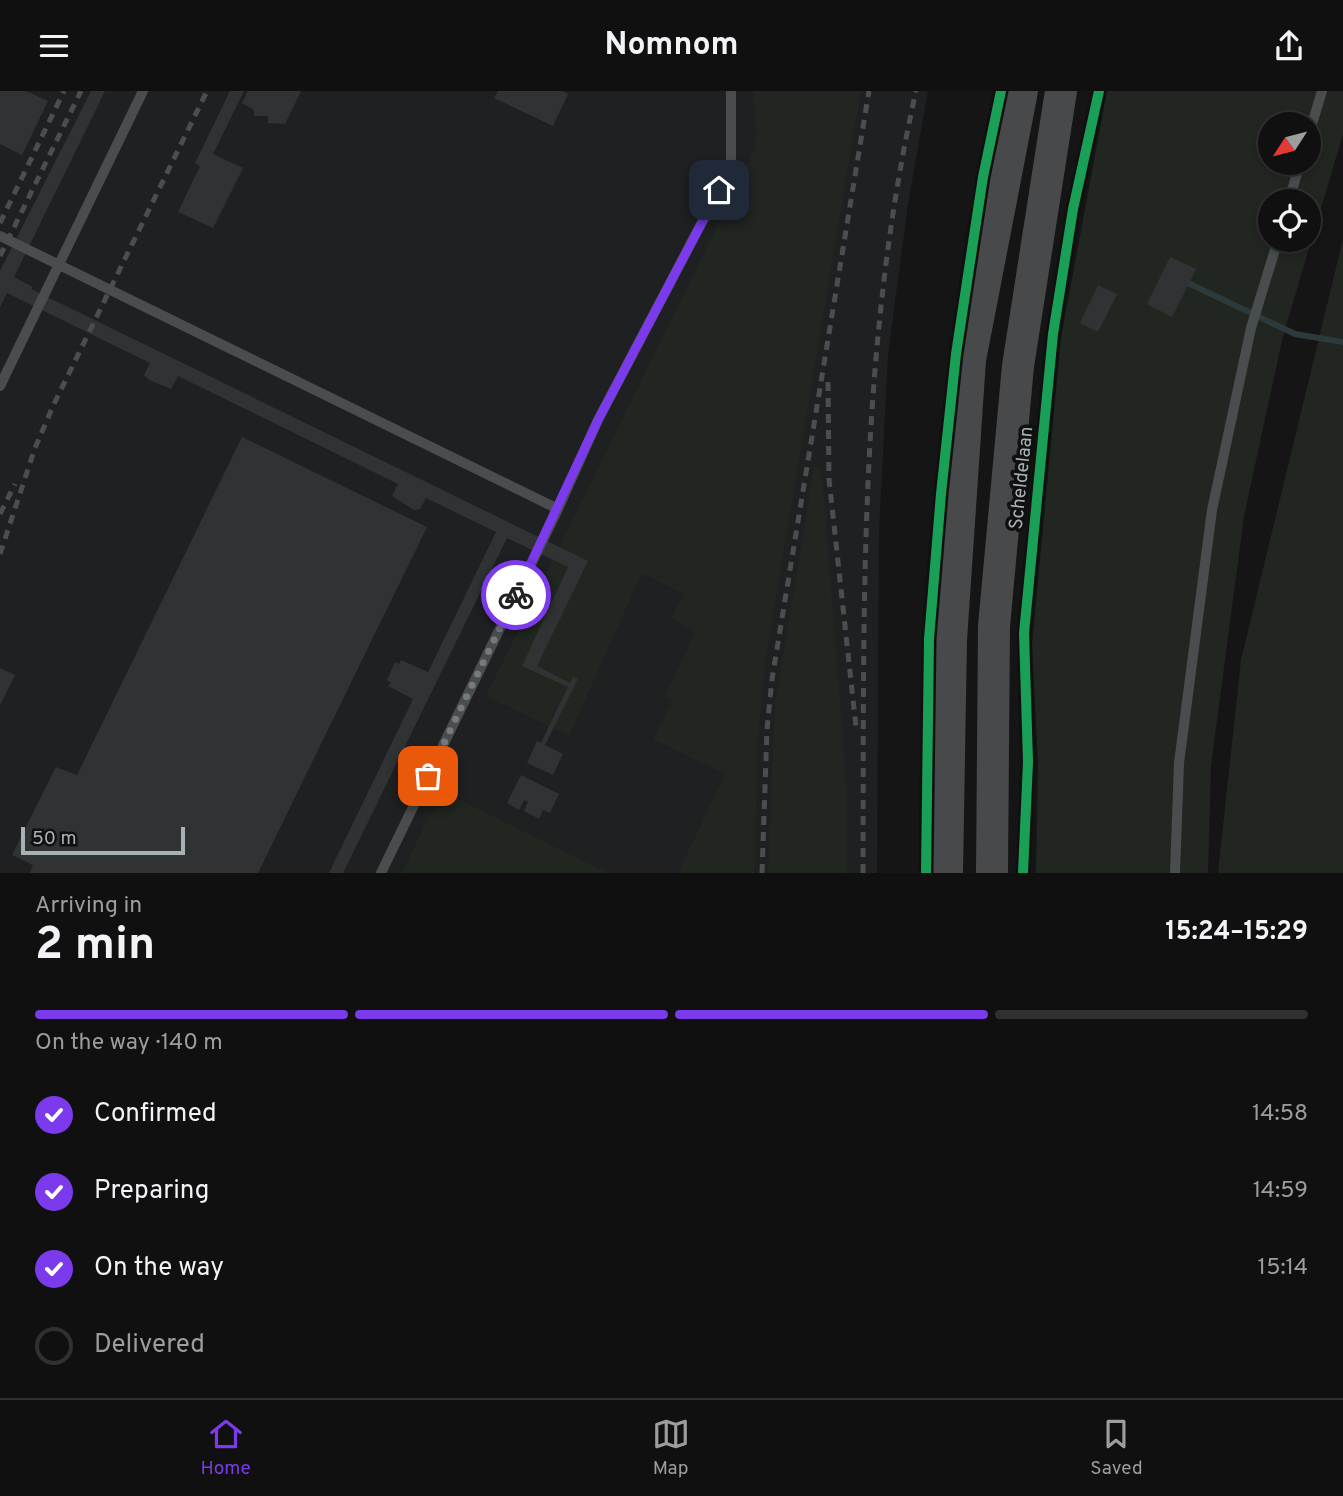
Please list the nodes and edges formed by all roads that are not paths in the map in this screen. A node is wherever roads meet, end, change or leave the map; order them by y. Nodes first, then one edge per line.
1 (144, 91) edge
2 (731, 91) edge
3 (1022, 91) edge
4 (1061, 91) edge
5 (1322, 91) edge
6 (1316, 112) edge
7 (0, 236) edge
8 (1274, 252) edge
9 (59, 265) junction
10 (0, 386) edge
11 (558, 509) junction
12 (381, 873) edge
13 (947, 873) edge
14 (992, 873) edge
15 (1175, 873) edge

1 - 9 lane
2 - 11 lane
3 - 13 main road
4 - 14 main road, Scheldelaan
5 - 6 lane
7 - 9 lane
8 - 15 lane
9 - 10 lane
9 - 11 lane
11 - 12 lane

